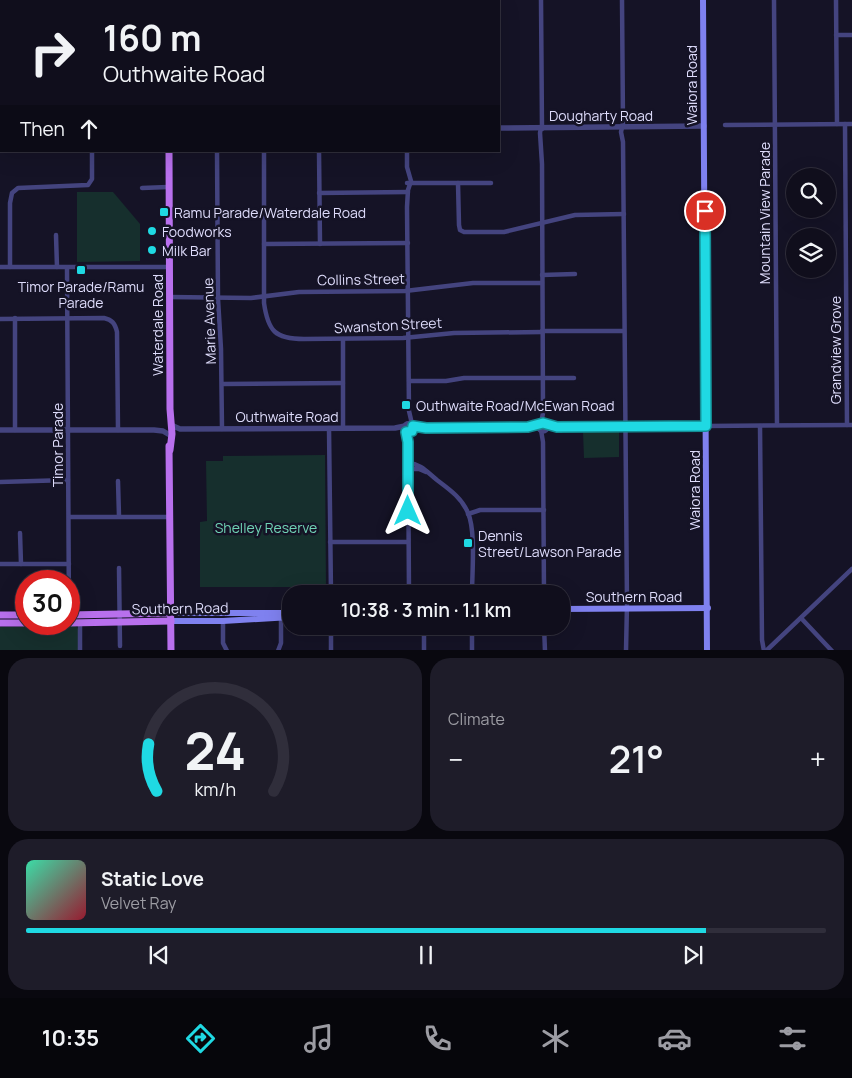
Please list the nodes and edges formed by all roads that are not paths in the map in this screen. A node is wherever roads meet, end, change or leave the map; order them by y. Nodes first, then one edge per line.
1 (540, 0) edge
2 (622, 0) edge
3 (703, 0) edge
4 (774, 0) edge
5 (836, 0) edge
6 (852, 34) edge
7 (836, 35) junction
8 (775, 124) junction
9 (836, 124) junction
10 (845, 124) junction
11 (852, 124) edge
12 (725, 125) dead end
13 (704, 126) junction
14 (623, 127) junction
15 (500, 128) edge
16 (541, 128) junction
17 (92, 152) edge
18 (169, 152) edge
19 (217, 152) edge
20 (264, 152) edge
21 (319, 152) edge
22 (407, 152) edge
23 (409, 183) junction
24 (458, 183) junction
25 (491, 183) dead end
26 (168, 187) junction
27 (142, 188) dead end
28 (406, 192) junction
29 (319, 193) junction
30 (624, 214) junction
31 (542, 222) junction
32 (56, 235) dead end
33 (408, 243) junction
34 (264, 244) junction
35 (320, 244) junction
36 (10, 267) junction
37 (169, 267) junction
38 (0, 268) edge
39 (57, 268) junction
40 (67, 268) junction
41 (575, 274) dead end
42 (542, 275) junction
43 (542, 283) junction
44 (408, 288) junction
45 (265, 297) junction
46 (169, 299) junction
47 (218, 299) junction
48 (15, 318) junction
49 (67, 318) junction
50 (0, 319) edge
51 (624, 331) junction
52 (542, 332) junction
53 (408, 338) junction
54 (342, 339) junction
55 (543, 378) junction
56 (574, 378) dead end
57 (409, 381) junction
58 (343, 383) junction
59 (222, 384) junction
60 (170, 425) junction
61 (777, 425) junction
62 (850, 425) edge
63 (625, 426) junction
64 (706, 426) junction
65 (760, 426) junction
66 (543, 427) junction
67 (329, 428) junction
68 (343, 428) junction
69 (409, 428) junction
70 (180, 429) junction
71 (222, 429) junction
72 (0, 430) edge
73 (15, 430) junction
74 (118, 430) junction
75 (154, 430) junction
76 (68, 431) junction
77 (170, 434) junction
78 (408, 463) junction
79 (408, 469) junction
80 (427, 472) junction
81 (68, 480) junction
82 (118, 480) dead end
83 (0, 482) edge
84 (544, 510) junction
85 (468, 514) junction
86 (119, 516) junction
87 (69, 517) junction
88 (170, 517) junction
89 (20, 533) dead end
90 (330, 542) junction
91 (408, 542) junction
92 (0, 564) edge
93 (21, 564) junction
94 (69, 564) junction
95 (119, 568) dead end
96 (852, 569) edge
97 (69, 570) edge
98 (330, 585) edge
99 (409, 585) edge
100 (472, 585) edge
101 (544, 585) edge
102 (626, 608) junction
103 (708, 608) junction
104 (570, 609) edge
105 (171, 613) junction
106 (80, 614) edge
107 (119, 614) junction
108 (0, 615) edge
109 (15, 615) edge
110 (282, 615) edge
111 (281, 618) joint
112 (801, 618) junction
113 (171, 621) junction
114 (223, 621) junction
115 (80, 622) edge
116 (120, 622) junction
117 (0, 623) edge
118 (15, 623) edge
119 (80, 635) edge
120 (331, 635) edge
121 (424, 635) edge
122 (472, 635) edge
123 (544, 635) edge
124 (781, 638) junction
125 (120, 646) dead end
126 (80, 650) edge
127 (172, 650) edge
128 (227, 650) edge
129 (278, 650) edge
130 (331, 650) edge
131 (424, 650) edge
132 (472, 650) edge
133 (545, 650) edge
134 (626, 650) edge
135 (708, 650) edge
136 (765, 650) edge
137 (771, 650) edge
138 (832, 650) edge

1 - 16 street
2 - 14 street
3 - 13 main road, Waiora Road
4 - 8 street, Mountain View Parade
5 - 7 street
6 - 7 street
7 - 9 street
8 - 9 street
8 - 12 street
8 - 61 street, Mountain View Parade
9 - 10 street
10 - 11 street
10 - 62 street, Grandview Grove
13 - 14 street, Dougharty Road
13 - 64 main road, Waiora Road
14 - 16 street, Dougharty Road
14 - 30 street
15 - 16 street, Dougharty Road
16 - 31 street
17 - 36 street
18 - 26 main road, Waterdale Road
19 - 47 street, Marie Avenue
20 - 34 street
21 - 29 street
22 - 23 street
23 - 24 street
23 - 28 street
24 - 25 street
24 - 31 street
26 - 27 street
26 - 37 main road, Waterdale Road
28 - 29 street
28 - 33 street
29 - 35 street
30 - 31 street
30 - 51 street
31 - 42 street
32 - 39 street
33 - 35 street
33 - 44 street
34 - 35 street
34 - 45 street
36 - 38 street
36 - 39 street
37 - 40 street
37 - 46 main road, Waterdale Road
39 - 40 street
40 - 49 street, Timor Parade
41 - 42 street
42 - 43 street
43 - 44 street, Collins Street
43 - 52 street
44 - 45 street, Collins Street
44 - 53 street
45 - 47 street, Collins Street
45 - 54 street, Swanston Street
46 - 47 street, Collins Street
46 - 60 main road, Waterdale Road
47 - 59 street, Marie Avenue
48 - 49 street
48 - 50 street
48 - 73 street
49 - 74 street
49 - 76 street, Timor Parade
51 - 52 street, Swanston Street
51 - 63 street
52 - 53 street, Swanston Street
52 - 55 street
53 - 54 street, Swanston Street
53 - 57 street
54 - 58 street
55 - 56 street
55 - 57 street
55 - 66 street
57 - 69 street
58 - 59 street
58 - 68 street
59 - 71 street, Marie Avenue
60 - 70 street, Outhwaite Road
60 - 75 street
60 - 77 main road, Waterdale Road
61 - 62 street
61 - 65 street
63 - 64 street, Outhwaite Road
63 - 66 street, Outhwaite Road
63 - 102 street
64 - 65 street
64 - 103 main road, Waiora Road
65 - 136 street
66 - 69 street, Outhwaite Road
66 - 84 street
67 - 68 street, Outhwaite Road
67 - 71 street, Outhwaite Road
67 - 90 street
68 - 69 street, Outhwaite Road
69 - 78 street
70 - 71 street, Outhwaite Road
70 - 77 street
72 - 73 street
73 - 76 street
74 - 75 street
74 - 76 street
75 - 77 street
76 - 81 street, Timor Parade
77 - 88 main road, Waterdale Road
78 - 79 street
78 - 80 street
79 - 80 street
79 - 91 street
80 - 85 street
81 - 83 street
81 - 87 street, Timor Parade
82 - 86 street
84 - 85 street
84 - 101 street
85 - 100 street
86 - 87 street
86 - 88 street
87 - 94 street, Timor Parade
88 - 105 main road, Waterdale Road
89 - 93 street
90 - 91 street
90 - 98 street
91 - 99 street
92 - 93 street
93 - 94 street
94 - 97 street, Timor Parade
95 - 107 street
96 - 112 street
102 - 103 main road, Southern Road
102 - 104 main road, Southern Road
102 - 134 street
103 - 135 main road, Waiora Road
105 - 107 main road, Southern Road
105 - 110 main road, Southern Road
105 - 113 main road, Waterdale Road
106 - 107 main road, Southern Road
107 - 116 street
108 - 109 main road
111 - 114 main road, Southern Road
111 - 129 street
112 - 124 street
112 - 138 street
113 - 114 main road, Southern Road
113 - 116 main road, Southern Road
113 - 127 main road, Waterdale Road
114 - 128 street
115 - 116 main road, Southern Road
116 - 125 street
117 - 118 main road
119 - 126 street
120 - 130 street
121 - 131 street
122 - 132 street
123 - 133 street
124 - 136 street
124 - 137 street

